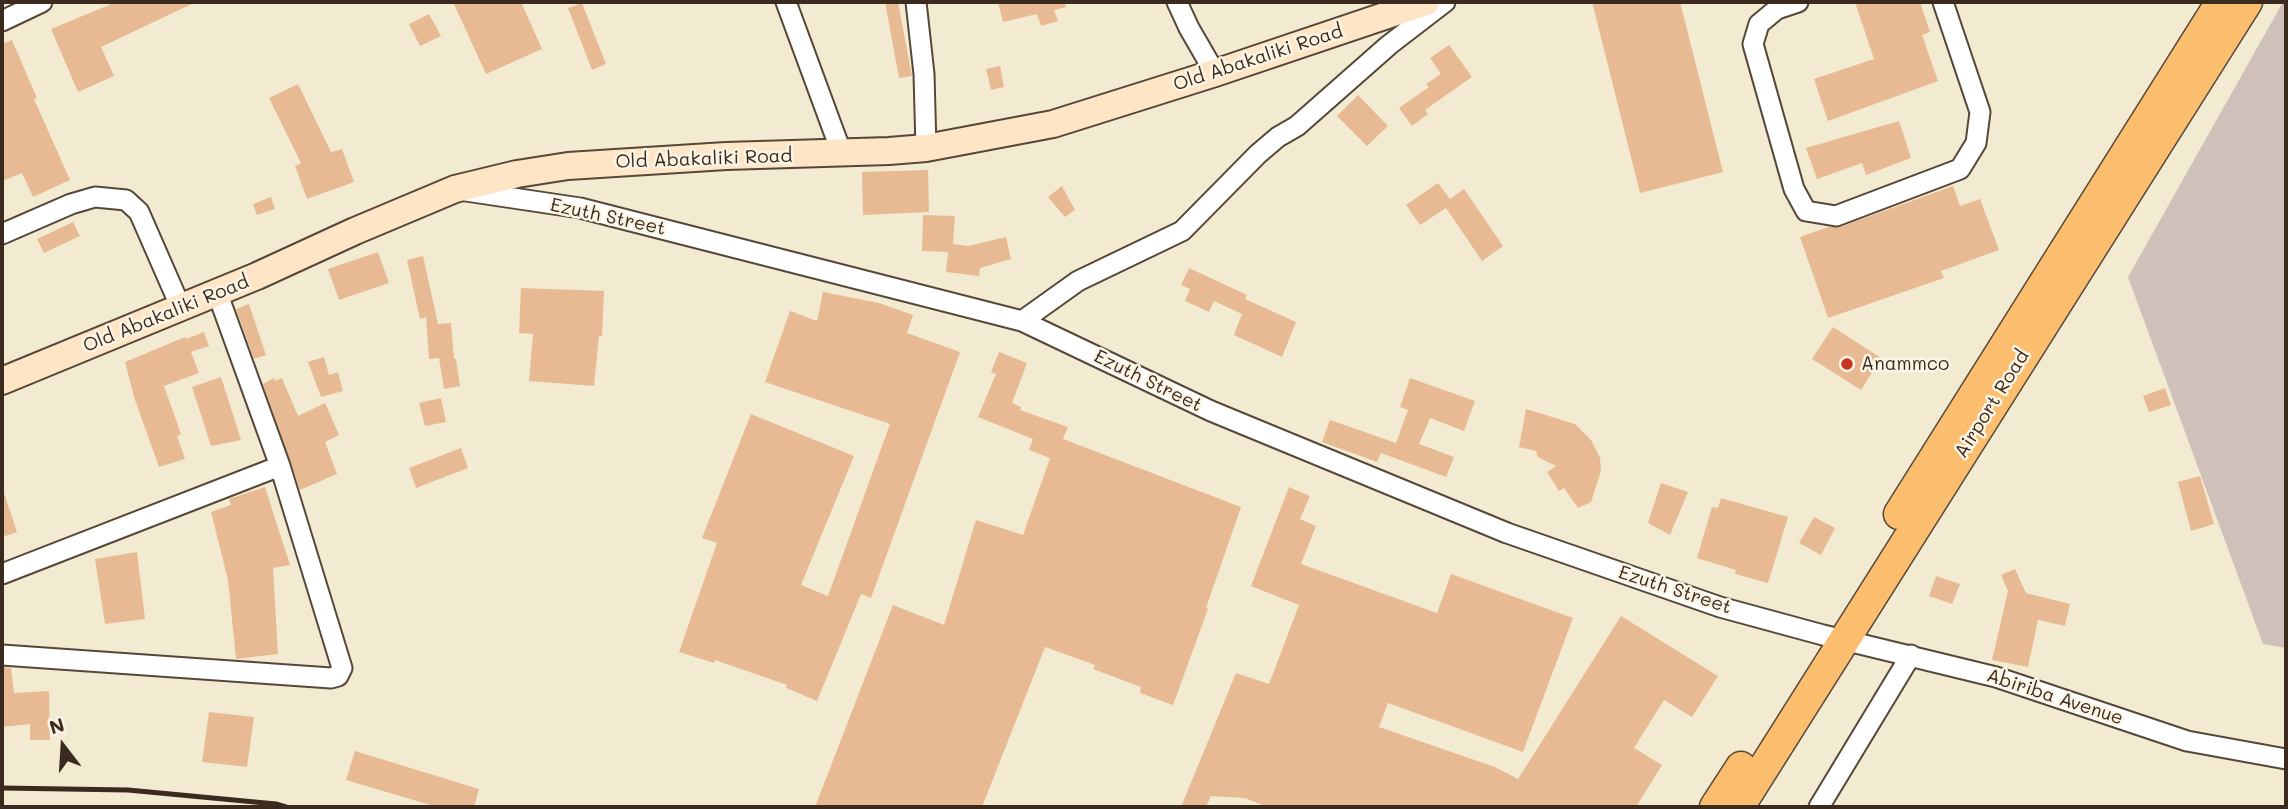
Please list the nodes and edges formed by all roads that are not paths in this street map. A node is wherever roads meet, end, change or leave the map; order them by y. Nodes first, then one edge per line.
1 (42, 2) edge
2 (786, 2) edge
3 (916, 2) edge
4 (1177, 2) edge
5 (1426, 2) edge
6 (1445, 2) edge
7 (1798, 2) edge
8 (1943, 2) edge
9 (2221, 2) edge
10 (2247, 2) edge
11 (2, 21) edge
12 (1214, 73) junction
13 (926, 148) junction
14 (842, 154) junction
15 (455, 189) junction
16 (2, 234) edge
17 (217, 292) junction
18 (181, 308) junction
19 (1022, 321) junction
20 (2, 381) edge
21 (280, 466) junction
22 (2, 574) edge
23 (1834, 637) junction
24 (2, 655) edge
25 (1910, 655) junction
26 (2286, 759) edge
27 (1715, 807) edge
28 (1738, 807) edge
29 (1819, 807) edge

1 - 11 street
2 - 14 street
3 - 13 street
4 - 12 street
5 - 12 main road, Old Abakaliki Road
6 - 19 street
7 - 8 street
9 - 23 main road, Airport Road
10 - 23 main road, Airport Road
12 - 13 main road, Old Abakaliki Road
13 - 14 main road, Old Abakaliki Road
14 - 15 main road, Old Abakaliki Road
15 - 17 main road, Old Abakaliki Road
15 - 19 street, Ezuth Street
16 - 18 street
17 - 18 main road, Old Abakaliki Road
17 - 21 street
18 - 20 main road, Old Abakaliki Road
19 - 23 street, Ezuth Street
21 - 22 street
21 - 24 street
23 - 25 street, Abiriba Avenue
23 - 27 main road, Airport Road
23 - 28 main road, Airport Road
25 - 26 street, Abiriba Avenue
25 - 29 street

